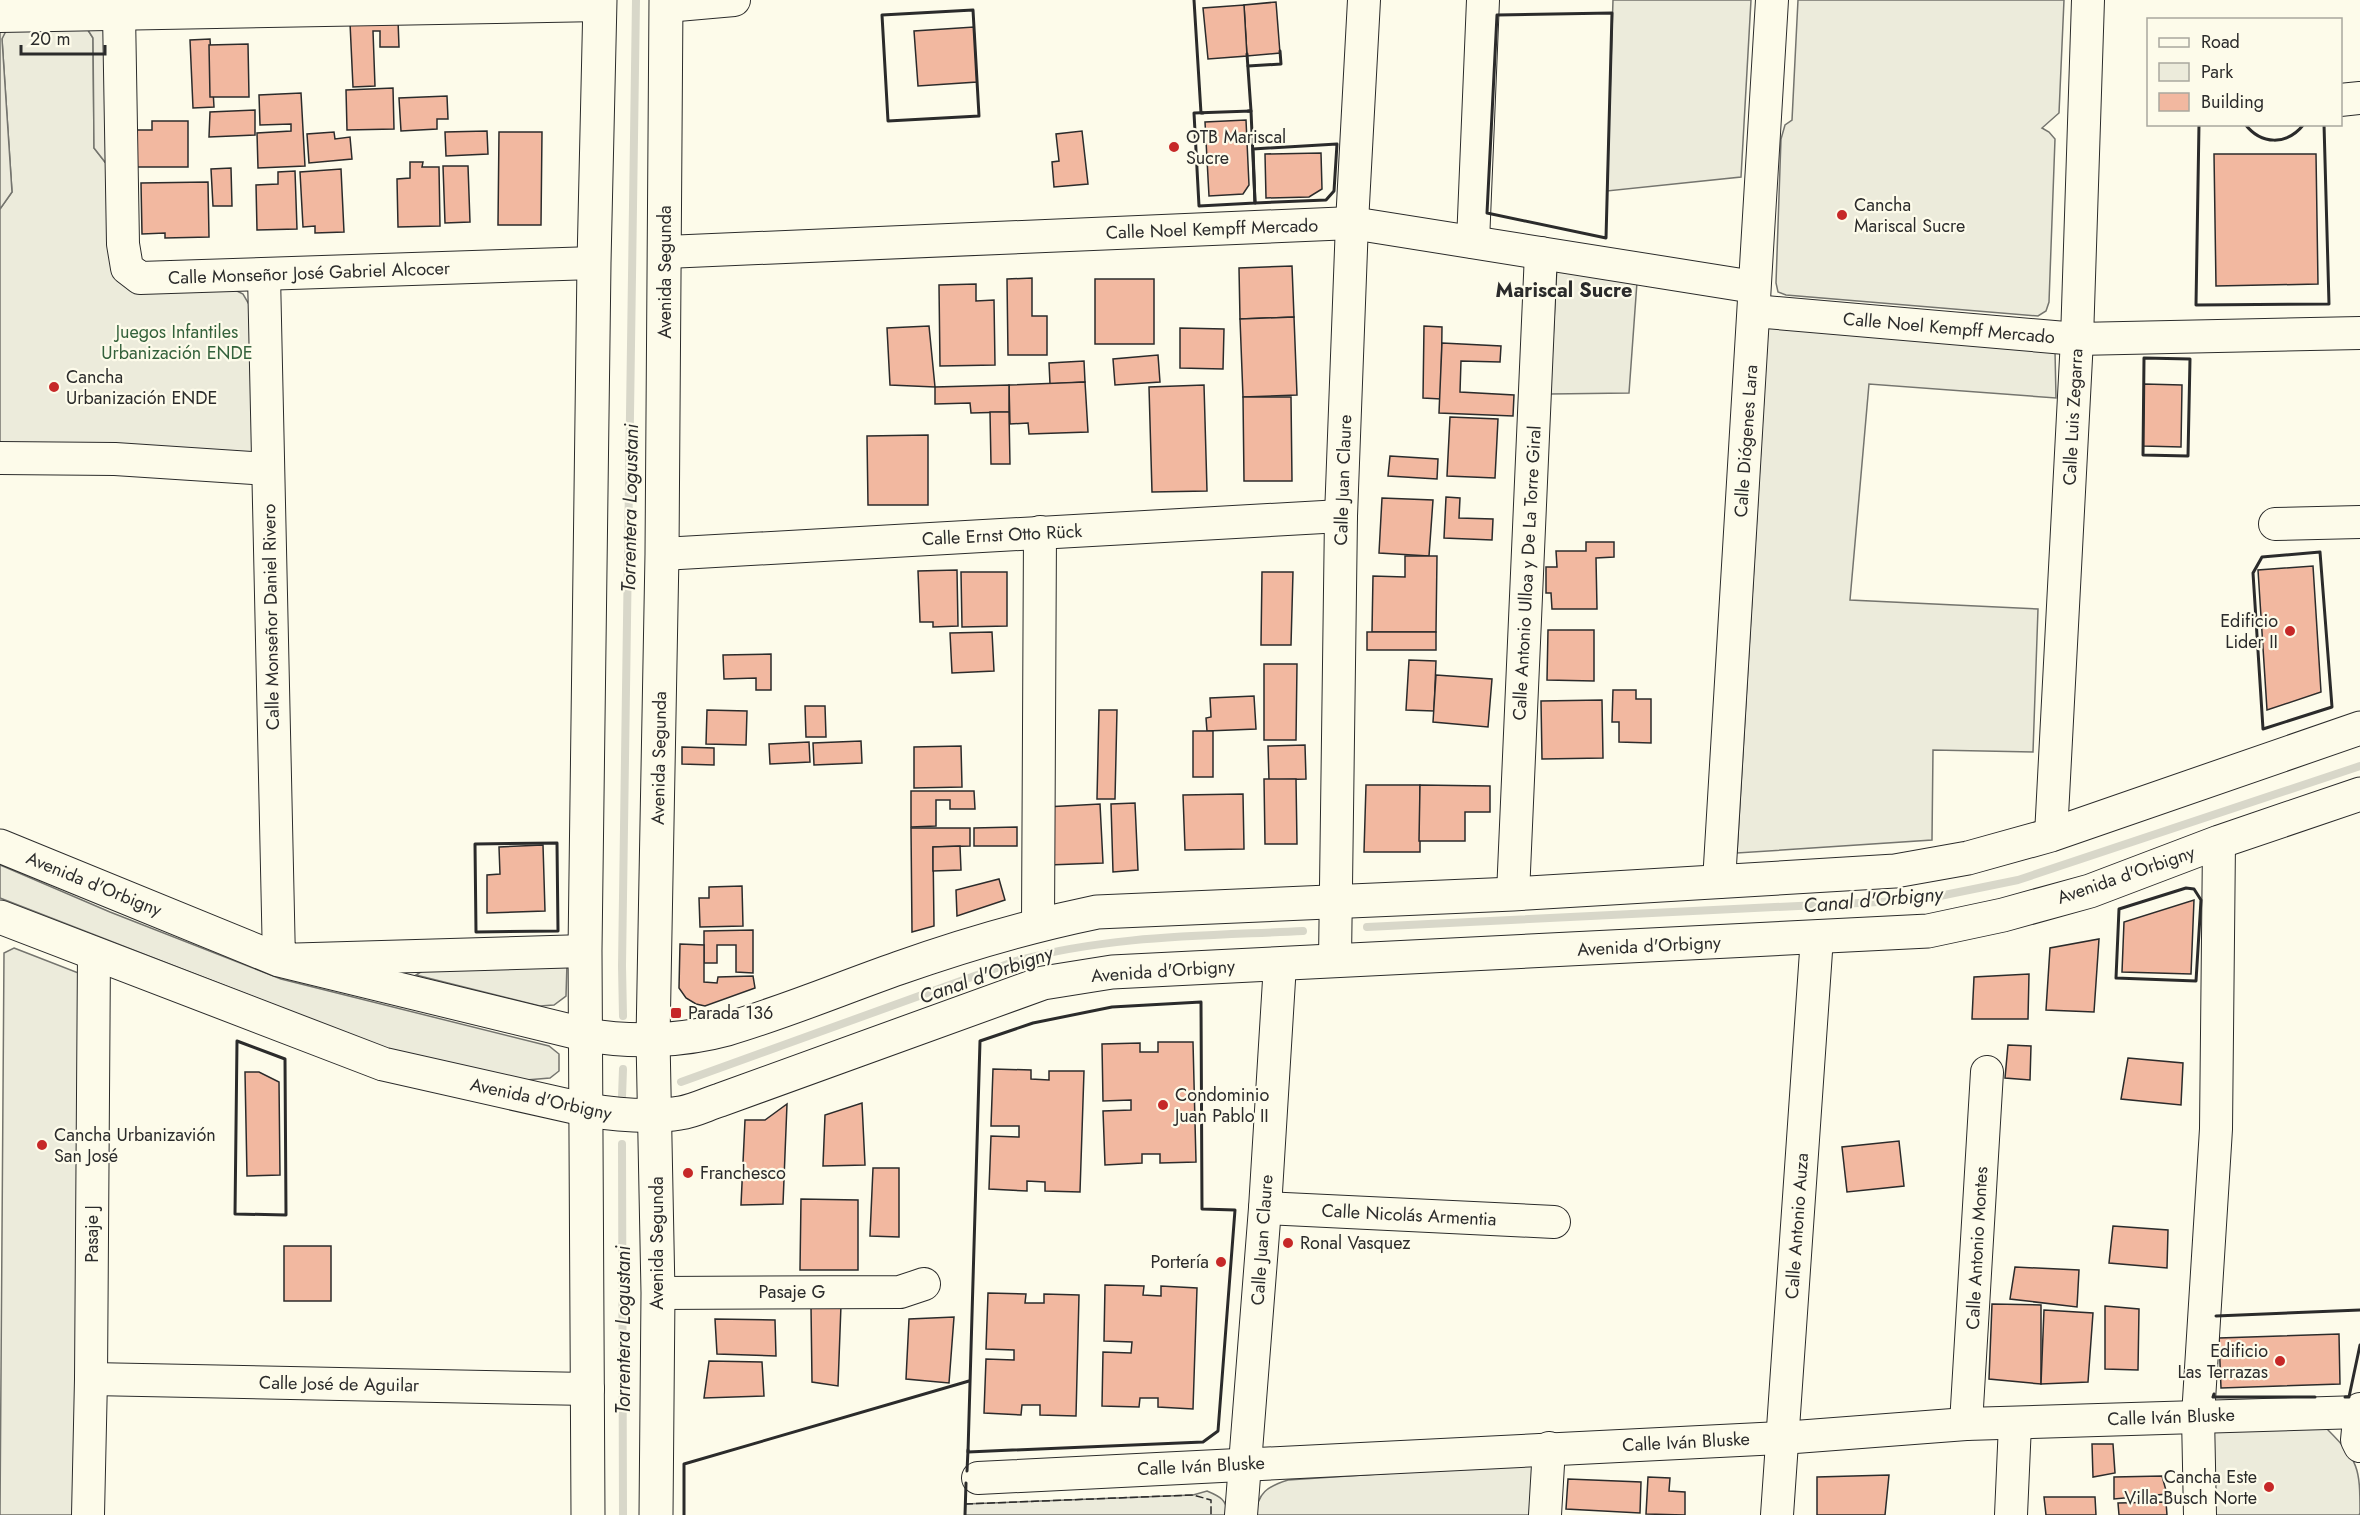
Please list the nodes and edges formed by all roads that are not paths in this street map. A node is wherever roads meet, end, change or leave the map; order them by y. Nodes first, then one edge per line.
1 (734, 0) edge
2 (1364, 0) edge
3 (1483, 0) edge
4 (1773, 0) edge
5 (2088, 0) edge
6 (600, 2) edge
7 (666, 3) edge
8 (119, 14) junction
9 (0, 16) edge
10 (2360, 98) edge
11 (2342, 100) edge
12 (1352, 223) junction
13 (1473, 242) junction
14 (666, 252) junction
15 (1541, 253) junction
16 (594, 263) junction
17 (264, 275) junction
18 (1754, 299) junction
19 (2360, 333) edge
20 (2077, 339) junction
21 (0, 458) edge
22 (268, 468) junction
23 (1341, 516) junction
24 (2360, 522) edge
25 (2275, 524) dead end
26 (1040, 532) junction
27 (662, 554) junction
28 (2360, 728) edge
29 (2360, 794) edge
30 (2051, 835) junction
31 (2219, 842) junction
32 (0, 846) edge
33 (1719, 882) junction
34 (1513, 894) junction
35 (1336, 901) junction
36 (0, 917) edge
37 (1038, 924) junction
38 (1817, 938) junction
39 (585, 951) junction
40 (94, 953) junction
41 (279, 960) junction
42 (1335, 960) junction
43 (1280, 964) junction
44 (587, 1035) junction
45 (653, 1039) junction
46 (1987, 1072) dead end
47 (587, 1110) junction
48 (656, 1115) junction
49 (1265, 1208) junction
50 (1554, 1222) dead end
51 (924, 1284) dead end
52 (658, 1293) junction
53 (91, 1379) junction
54 (588, 1389) junction
55 (2360, 1410) edge
56 (2198, 1416) junction
57 (1966, 1424) junction
58 (2015, 1424) junction
59 (1782, 1438) junction
60 (2360, 1446) edge
61 (1549, 1448) junction
62 (1245, 1464) junction
63 (978, 1478) dead end
64 (88, 1515) edge
65 (588, 1515) edge
66 (656, 1515) edge
67 (1241, 1515) edge
68 (1545, 1515) edge
69 (1777, 1515) edge
70 (2010, 1515) edge
71 (2200, 1515) edge

1 - 7 street
2 - 12 street, Calle Juan Claure
3 - 13 street
4 - 18 street, Calle Diógenes Lara
5 - 20 street, Calle Luis Zegarra
6 - 8 street
6 - 16 main road
7 - 14 main road, Avenida Segunda
8 - 9 street
8 - 17 street, Calle Monseñor José Gabriel Alcocer
10 - 11 street
12 - 13 street, Calle Noel Kempff Mercado
12 - 14 street, Calle Noel Kempff Mercado
12 - 23 street, Calle Juan Claure
13 - 15 street, Calle Noel Kempff Mercado
14 - 27 main road, Avenida Segunda
15 - 18 street, Calle Noel Kempff Mercado
15 - 34 street, Calle Antonio Ulloa y De La Torre Giral
16 - 17 street, Calle Monseñor José Gabriel Alcocer
16 - 39 main road
17 - 22 street, Calle Monseñor Daniel Rivero
18 - 20 street, Calle Noel Kempff Mercado
18 - 33 street, Calle Diógenes Lara
19 - 20 street, Calle Noel Kempff Mercado
20 - 30 street, Calle Luis Zegarra
21 - 22 street
22 - 41 street, Calle Monseñor Daniel Rivero
23 - 26 street, Calle Ernst Otto Rück
23 - 35 street, Calle Juan Claure
24 - 25 street
26 - 27 street, Calle Ernst Otto Rück
26 - 37 street
27 - 45 main road, Avenida Segunda
28 - 30 main road, Avenida d'Orbigny
29 - 31 main road, Avenida d'Orbigny
30 - 33 main road, Avenida d'Orbigny
31 - 38 main road, Avenida d'Orbigny
31 - 56 street
32 - 41 main road, Avenida d'Orbigny
33 - 34 main road, Avenida d'Orbigny
34 - 35 main road, Avenida d'Orbigny
35 - 37 main road, Avenida d'Orbigny
35 - 42 street, Calle Juan Claure
36 - 40 main road, Avenida d'Orbigny
37 - 45 main road, Avenida d'Orbigny
38 - 42 main road, Avenida d'Orbigny
38 - 59 street, Calle Antonio Auza
39 - 41 street
39 - 44 main road
40 - 47 main road, Avenida d'Orbigny
40 - 53 street, Pasaje J
41 - 44 main road, Avenida d'Orbigny
42 - 43 main road, Avenida d'Orbigny
43 - 48 main road, Avenida d'Orbigny
43 - 49 street, Calle Juan Claure
44 - 45 main road, Avenida d'Orbigny
44 - 47 main road
45 - 48 main road, Avenida Segunda
46 - 57 street, Calle Antonio Montes
47 - 48 main road, Avenida d'Orbigny
47 - 54 main road
48 - 52 main road, Avenida Segunda
49 - 50 street, Calle Nicolás Armentia
49 - 62 street, Calle Juan Claure
51 - 52 street, Pasaje G
52 - 66 main road, Avenida Segunda
53 - 54 street, Calle José de Aguilar
53 - 64 street, Pasaje J
54 - 65 main road
55 - 56 street, Calle Iván Bluske
55 - 60 street, Calle Iván Bluske
56 - 58 street, Calle Iván Bluske
56 - 71 street
57 - 58 street, Calle Iván Bluske
57 - 59 street, Calle Iván Bluske
58 - 70 street
59 - 61 street, Calle Iván Bluske
59 - 69 street, Calle Antonio Auza
61 - 62 street, Calle Iván Bluske
61 - 68 street
62 - 63 street, Calle Iván Bluske
62 - 67 street, Calle Juan Claure

